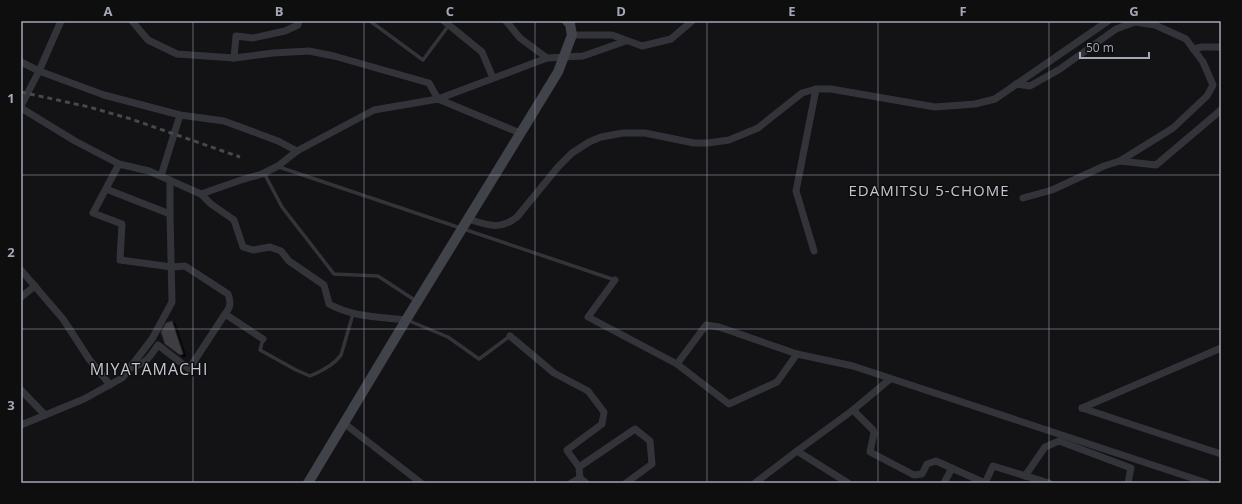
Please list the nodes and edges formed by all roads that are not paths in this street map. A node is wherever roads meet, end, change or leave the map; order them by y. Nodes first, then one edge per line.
1 (61, 21) edge
2 (132, 21) edge
3 (299, 21) edge
4 (370, 21) edge
5 (506, 21) edge
6 (567, 21) edge
7 (692, 21) edge
8 (1108, 21) edge
9 (447, 23) edge
10 (572, 35) junction
11 (626, 41) junction
12 (1221, 47) edge
13 (1193, 49) junction
14 (234, 58) junction
15 (547, 58) junction
16 (21, 62) edge
17 (39, 71) junction
18 (493, 78) junction
19 (1016, 84) junction
20 (816, 89) junction
21 (438, 98) junction
22 (21, 107) edge
23 (1221, 110) edge
24 (180, 115) junction
25 (520, 133) junction
26 (297, 151) junction
27 (1120, 161) junction
28 (119, 164) junction
29 (278, 166) junction
30 (264, 173) junction
31 (161, 176) junction
32 (170, 180) junction
33 (106, 189) junction
34 (201, 194) junction
35 (1023, 198) dead end
36 (170, 214) junction
37 (466, 223) junction
38 (814, 251) dead end
39 (172, 267) junction
40 (21, 270) edge
41 (615, 280) joint
42 (35, 286) junction
43 (21, 297) edge
44 (418, 302) junction
45 (225, 314) junction
46 (353, 314) junction
47 (406, 320) junction
48 (510, 336) joint
49 (263, 339) joint
50 (1221, 348) edge
51 (797, 354) junction
52 (678, 364) junction
53 (130, 368) junction
54 (890, 379) junction
55 (110, 385) junction
56 (21, 390) edge
57 (853, 410) junction
58 (45, 415) junction
59 (345, 424) junction
60 (21, 425) edge
61 (796, 451) junction
62 (1221, 454) edge
63 (579, 467) junction
64 (952, 468) junction
65 (1025, 476) junction
66 (580, 478) junction
67 (308, 483) edge
68 (421, 483) edge
69 (571, 483) edge
70 (586, 483) edge
71 (626, 483) edge
72 (755, 483) edge
73 (848, 483) edge
74 (944, 483) edge
75 (985, 483) edge
76 (1049, 483) edge
77 (1128, 483) edge
78 (1206, 483) edge

1 - 17 street
2 - 14 street
3 - 14 street
4 - 9 lane
5 - 15 street
6 - 10 street
7 - 11 street
8 - 19 street
9 - 18 street
10 - 11 street
10 - 25 street
11 - 15 street
12 - 13 street
13 - 19 street
13 - 27 street
14 - 21 street
15 - 18 street
16 - 17 street
17 - 22 street
17 - 24 street
18 - 21 street
19 - 20 street
20 - 37 street
20 - 38 street
21 - 25 street
21 - 26 street
22 - 28 street
23 - 27 street
24 - 26 street
24 - 31 street
25 - 37 street
26 - 29 street
27 - 35 street
28 - 31 street
28 - 33 street
29 - 30 street
29 - 37 lane
30 - 34 street
30 - 44 lane
31 - 32 street
32 - 34 street
32 - 36 street
33 - 36 street
33 - 39 street
34 - 46 street
36 - 39 street
37 - 41 lane
37 - 44 street
39 - 45 street
39 - 53 street
40 - 42 street
41 - 52 street
42 - 43 street
42 - 55 street
44 - 47 street
45 - 49 street
45 - 53 street
46 - 47 street
46 - 49 lane
47 - 48 lane
47 - 59 street
48 - 63 street
50 - 62 street
51 - 52 street
51 - 52 street
51 - 54 street
53 - 55 street
54 - 57 street
54 - 78 street
55 - 58 street
56 - 58 street
57 - 61 street
57 - 64 street
58 - 60 street
59 - 67 street
59 - 68 street
61 - 72 street
61 - 73 street
63 - 66 street
63 - 71 street
64 - 74 street
64 - 75 street
65 - 75 street
65 - 76 street
65 - 77 street
66 - 69 street
66 - 70 street

